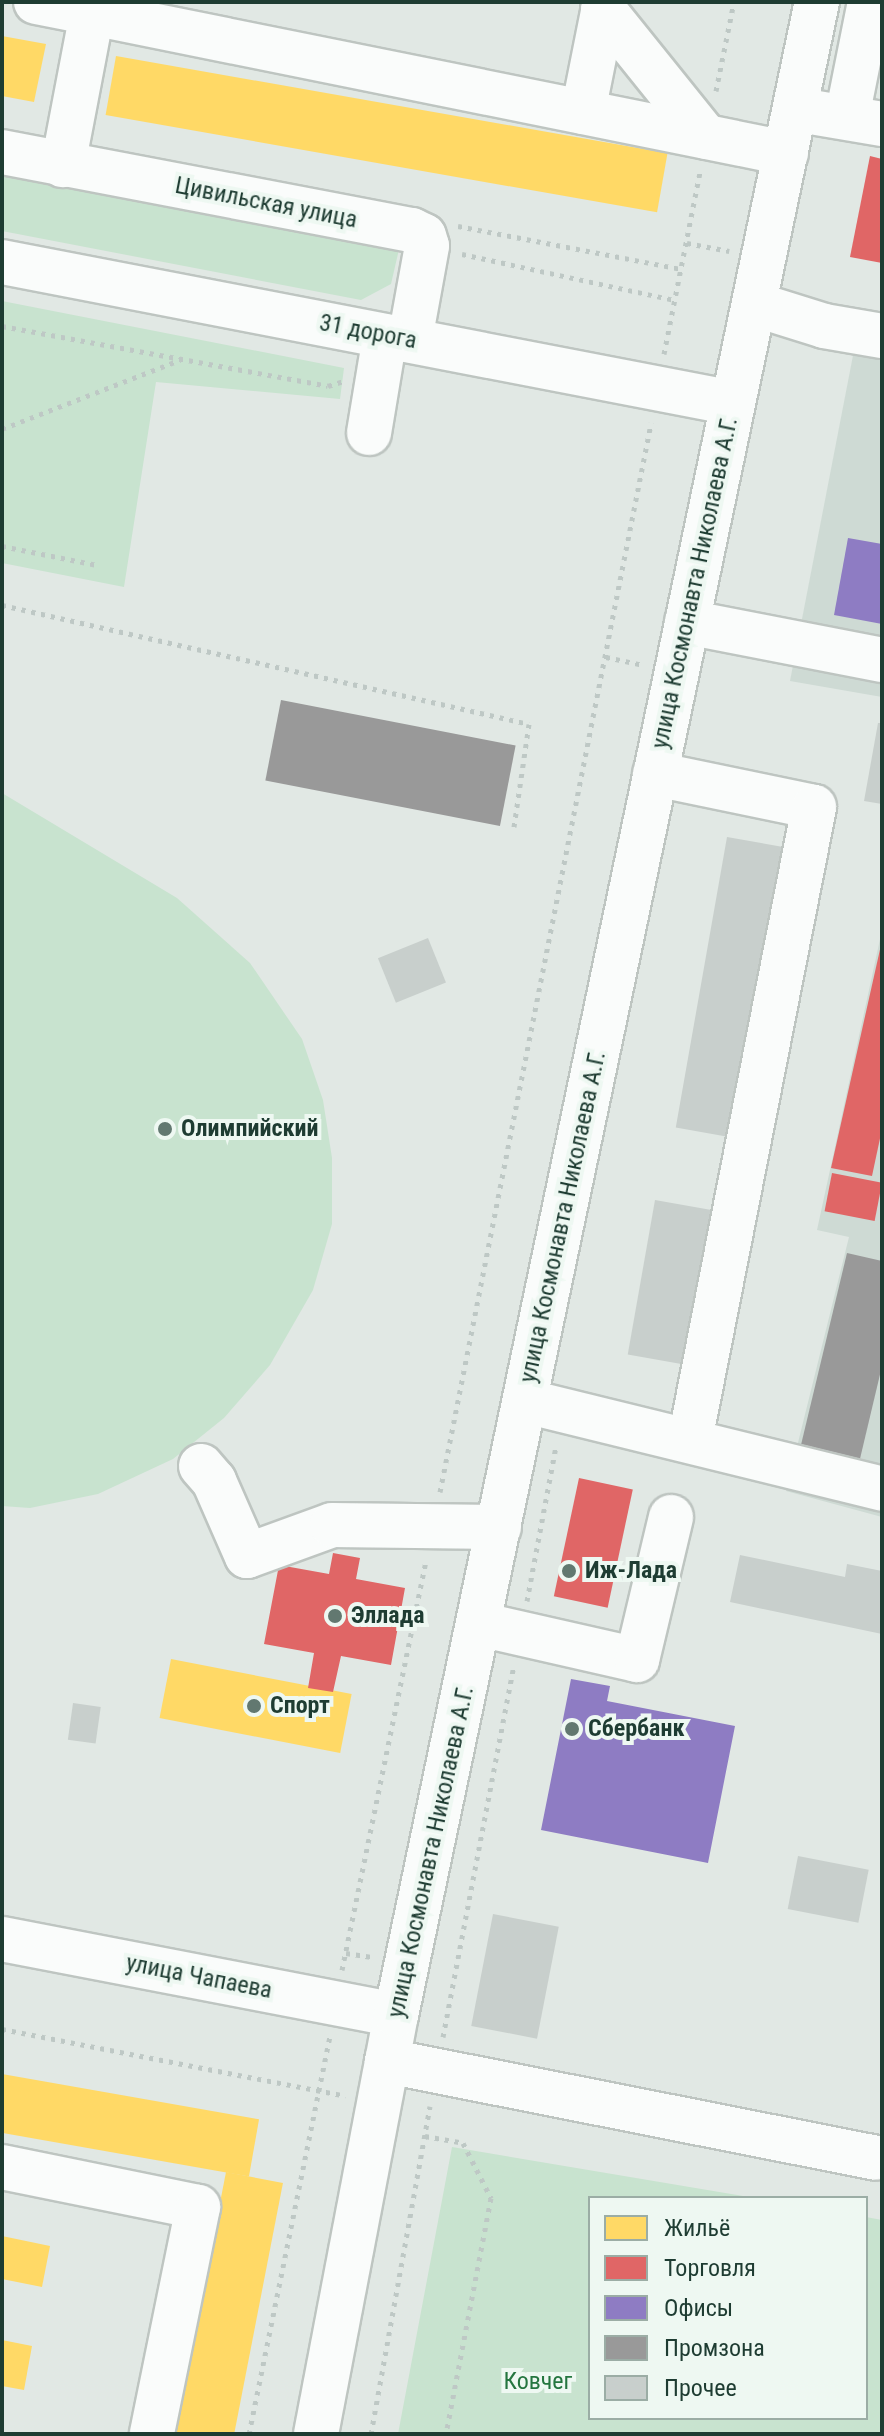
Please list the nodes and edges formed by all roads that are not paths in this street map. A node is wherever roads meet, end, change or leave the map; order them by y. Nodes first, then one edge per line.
1 (36, 2) edge
2 (817, 2) edge
3 (870, 2) edge
4 (604, 6) edge
5 (94, 8) edge
6 (795, 110) junction
7 (583, 112) junction
8 (865, 120) edge
9 (706, 137) junction
10 (2, 152) edge
11 (786, 153) junction
12 (63, 165) junction
13 (2, 262) edge
14 (754, 304) junction
15 (882, 336) edge
16 (391, 348) junction
17 (733, 403) junction
18 (369, 433) dead end
19 (687, 622) junction
20 (882, 660) edge
21 (655, 774) junction
22 (525, 1401) junction
23 (690, 1440) junction
24 (201, 1466) dead end
25 (882, 1489) edge
26 (671, 1517) dead end
27 (499, 1527) junction
28 (479, 1624) junction
29 (2, 1939) edge
30 (396, 2015) junction
31 (387, 2061) junction
32 (875, 2158) dead end
33 (2, 2167) edge
34 (152, 2434) edge
35 (316, 2434) edge

1 - 5 street
2 - 6 street, улица Космонавта Николаева А.Г.
3 - 8 street
4 - 7 street
4 - 9 street
5 - 7 street
5 - 12 street
6 - 8 street
6 - 11 street, улица Космонавта Николаева А.Г.
7 - 9 street
9 - 11 street
10 - 12 street, Цивильская улица
11 - 14 street, улица Космонавта Николаева А.Г.
12 - 16 street, Цивильская улица
13 - 16 street, 31 дорога
14 - 15 street
14 - 17 street, улица Космонавта Николаева А.Г.
16 - 17 street, 31 дорога
16 - 18 street
17 - 19 street, улица Космонавта Николаева А.Г.
19 - 20 street
19 - 21 street, улица Космонавта Николаева А.Г.
21 - 22 street, улица Космонавта Николаева А.Г.
21 - 23 street
22 - 23 street
22 - 27 street, улица Космонавта Николаева А.Г.
23 - 25 street
24 - 27 street
26 - 28 street
27 - 28 street, улица Космонавта Николаева А.Г.
28 - 30 street, улица Космонавта Николаева А.Г.
29 - 30 street, улица Чапаева
30 - 31 street, улица Космонавта Николаева А.Г.
31 - 32 street
31 - 35 street, улица Космонавта Николаева А.Г.
33 - 34 street

